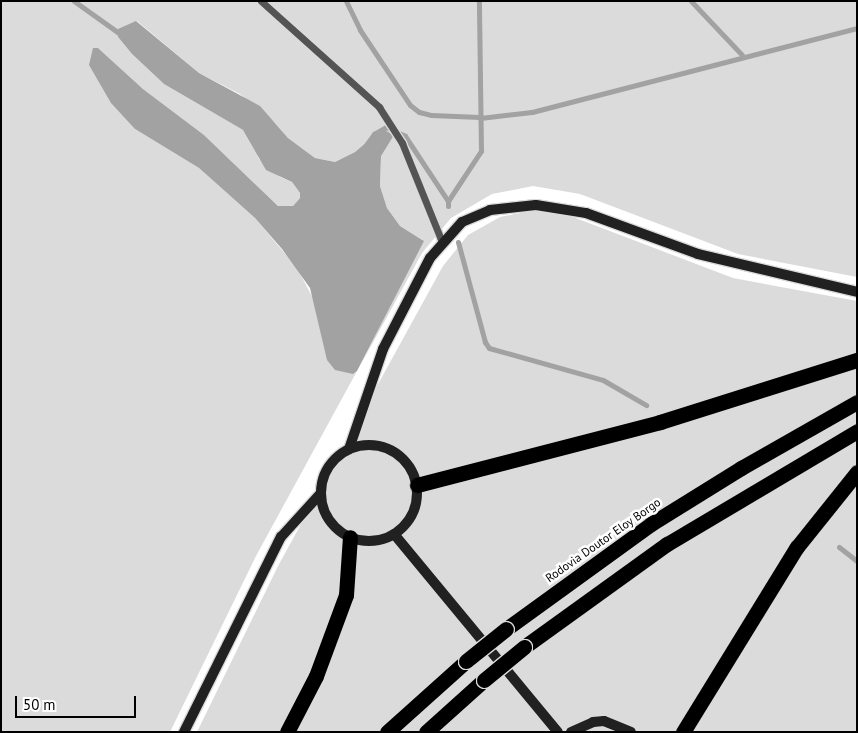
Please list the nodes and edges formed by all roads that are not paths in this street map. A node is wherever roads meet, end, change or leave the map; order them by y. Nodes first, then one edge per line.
1 (260, 1) edge
2 (442, 242) junction
3 (857, 292) edge
4 (857, 360) edge
5 (857, 402) edge
6 (857, 431) edge
7 (349, 449) junction
8 (857, 472) edge
9 (417, 485) junction
10 (320, 493) junction
11 (394, 534) junction
12 (350, 537) junction
13 (184, 732) edge
14 (287, 732) edge
15 (387, 732) edge
16 (426, 732) edge
17 (558, 732) edge
18 (571, 732) edge
19 (631, 732) edge
20 (683, 732) edge

1 - 2 lane
2 - 3 street
2 - 7 street
4 - 9 highway
5 - 15 highway, Rodovia Doutor Eloy Borgo, bridge
6 - 16 highway, bridge
7 - 9 street
7 - 10 street
8 - 20 highway
9 - 11 street
10 - 12 street
10 - 13 street
11 - 12 street
11 - 17 street
12 - 14 highway
18 - 19 street

